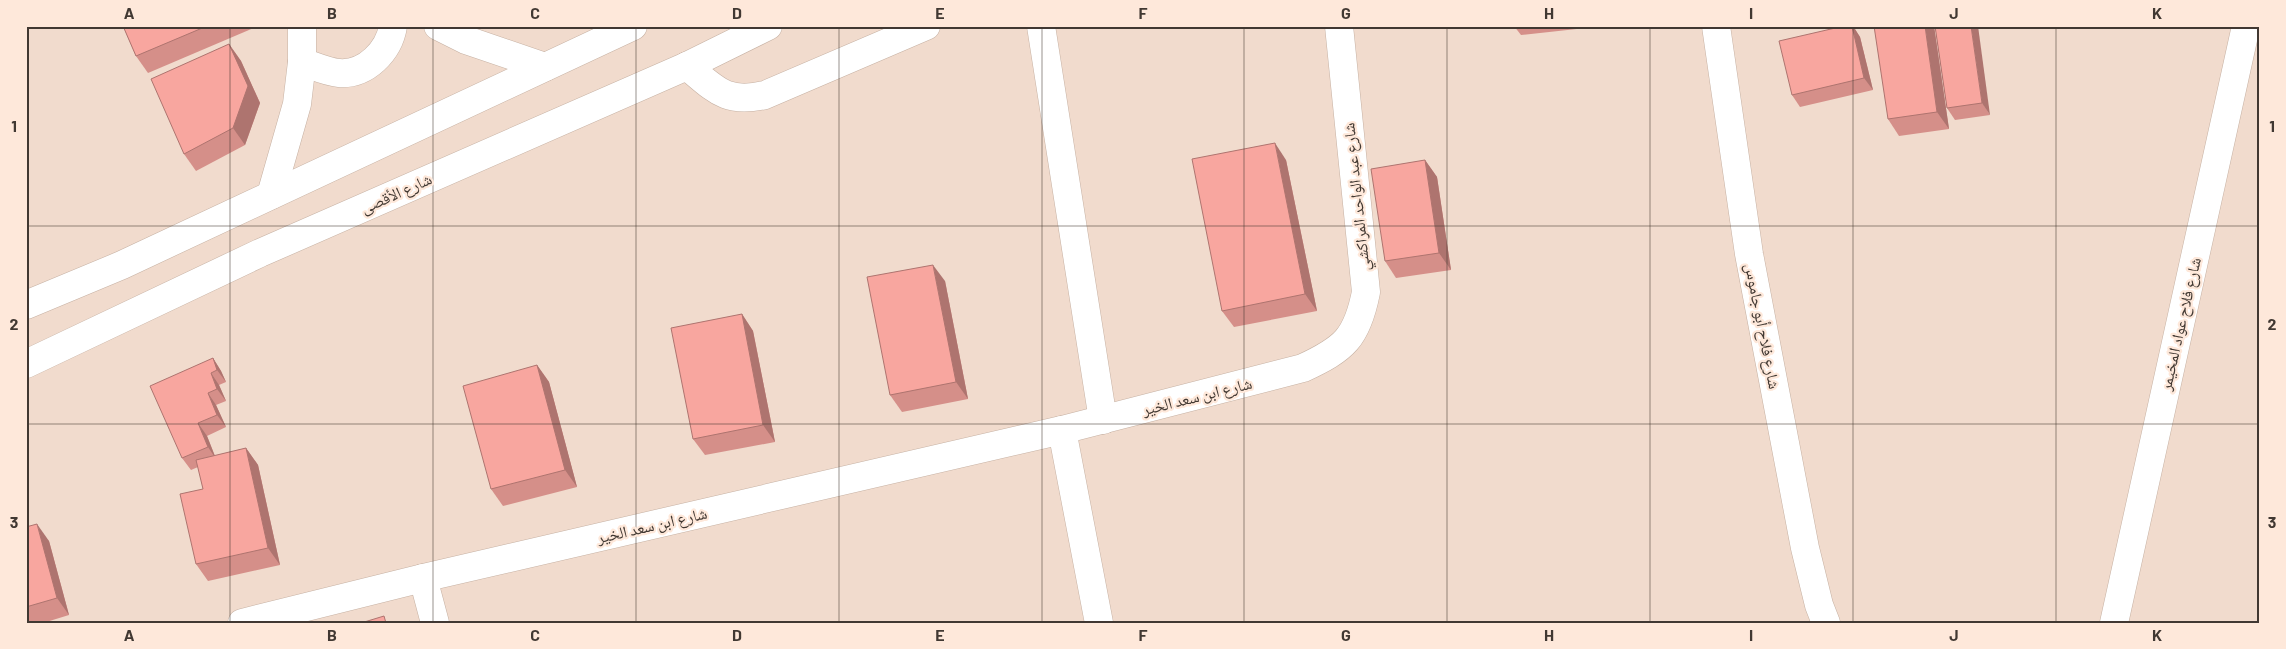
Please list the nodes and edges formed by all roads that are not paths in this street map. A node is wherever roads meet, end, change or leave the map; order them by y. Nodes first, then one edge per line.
1 (302, 26) edge
2 (393, 26) edge
3 (438, 26) edge
4 (633, 26) edge
5 (768, 26) edge
6 (926, 26) edge
7 (1041, 26) edge
8 (1339, 26) edge
9 (1716, 26) edge
10 (2246, 26) edge
11 (302, 62) junction
12 (687, 66) junction
13 (545, 67) junction
14 (271, 195) junction
15 (26, 305) edge
16 (1330, 356) joint
17 (26, 364) edge
18 (1103, 420) junction
19 (1062, 430) junction
20 (423, 578) junction
21 (242, 623) edge
22 (435, 623) edge
23 (1099, 623) edge
24 (1826, 623) edge
25 (2114, 623) edge

1 - 11 street
2 - 11 street
3 - 13 street
4 - 13 street
5 - 12 street, شارع الأقصى
6 - 12 street
7 - 18 street
8 - 16 street, شارع عبد الواحد المراكشي
9 - 24 street, شارع فلاح أبو جاموس
10 - 25 street, شارع فلاح عواد المخيمر
11 - 14 street
12 - 17 street, شارع الأقصى
13 - 14 street
14 - 15 street
16 - 18 street, شارع ابن سعد الخير
18 - 19 street, شارع ابن سعد الخير
19 - 20 street, شارع ابن سعد الخير
19 - 23 street
20 - 21 street, شارع ابن سعد الخير
20 - 22 street

